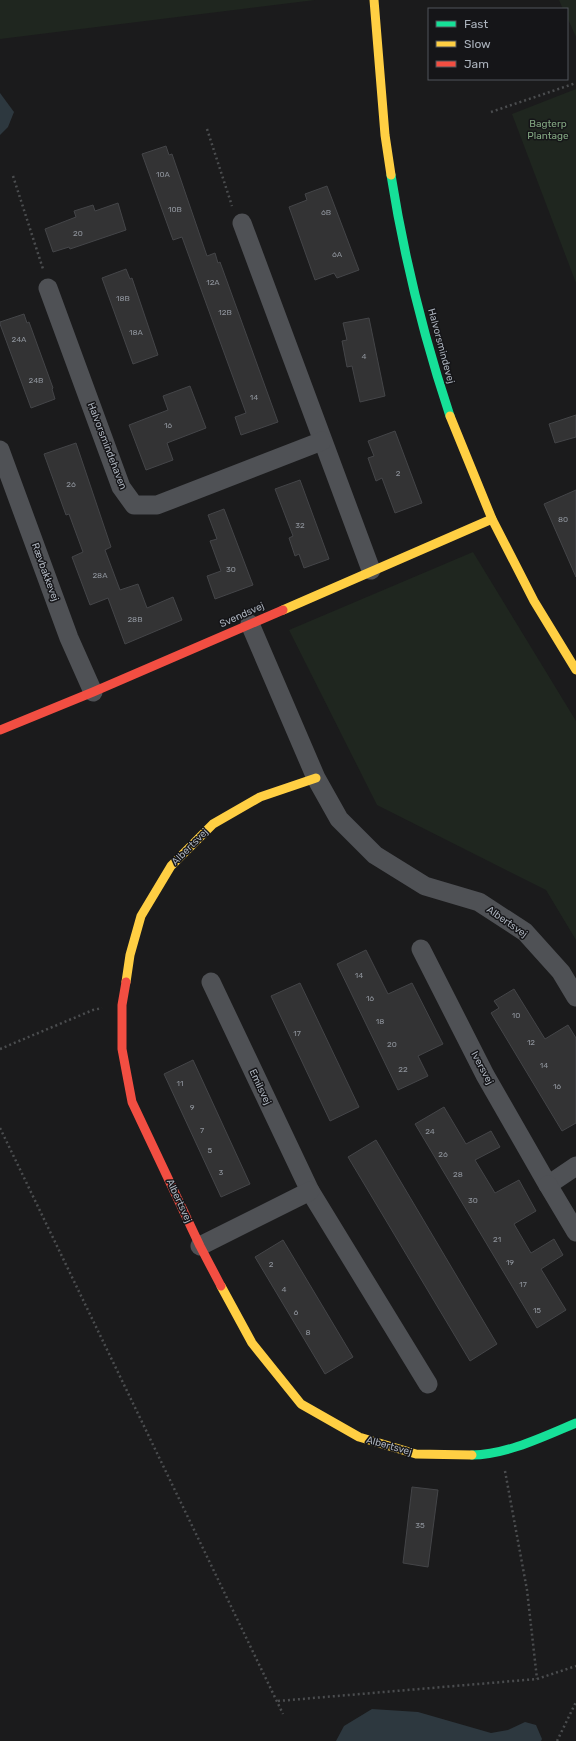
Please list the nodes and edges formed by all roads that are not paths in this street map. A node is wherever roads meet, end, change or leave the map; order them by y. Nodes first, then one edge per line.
1 (374, 0) edge
2 (242, 223) road end
3 (48, 288) road end
4 (322, 441) junction
5 (0, 450) edge
6 (492, 519) junction
7 (371, 570) junction
8 (250, 624) junction
9 (576, 670) edge
10 (93, 692) junction
11 (0, 730) edge
12 (316, 778) junction
13 (421, 949) dead end
14 (211, 982) dead end
15 (576, 997) edge
16 (576, 1166) edge
17 (548, 1184) junction
18 (310, 1191) junction
19 (576, 1232) edge
20 (200, 1246) junction
21 (428, 1384) dead end
22 (576, 1422) edge

1 - 6 street, Halvorsmindevej
2 - 4 street
3 - 4 street, Halvorsmindehaven
4 - 7 street
5 - 10 street, Rævbakkevej
6 - 7 street, Svendsvej
6 - 9 street, Halvorsmindevej
7 - 8 street, Svendsvej
8 - 10 street, Svendsvej
8 - 12 street, Albertsvej
10 - 11 street, Svendsvej
12 - 15 street, Albertsvej
12 - 20 street, Albertsvej
13 - 17 street, Iversvej
14 - 18 street, Emilsvej
16 - 17 street
17 - 19 street, Iversvej
18 - 20 street
18 - 21 street, Emilsvej
20 - 22 street, Albertsvej

